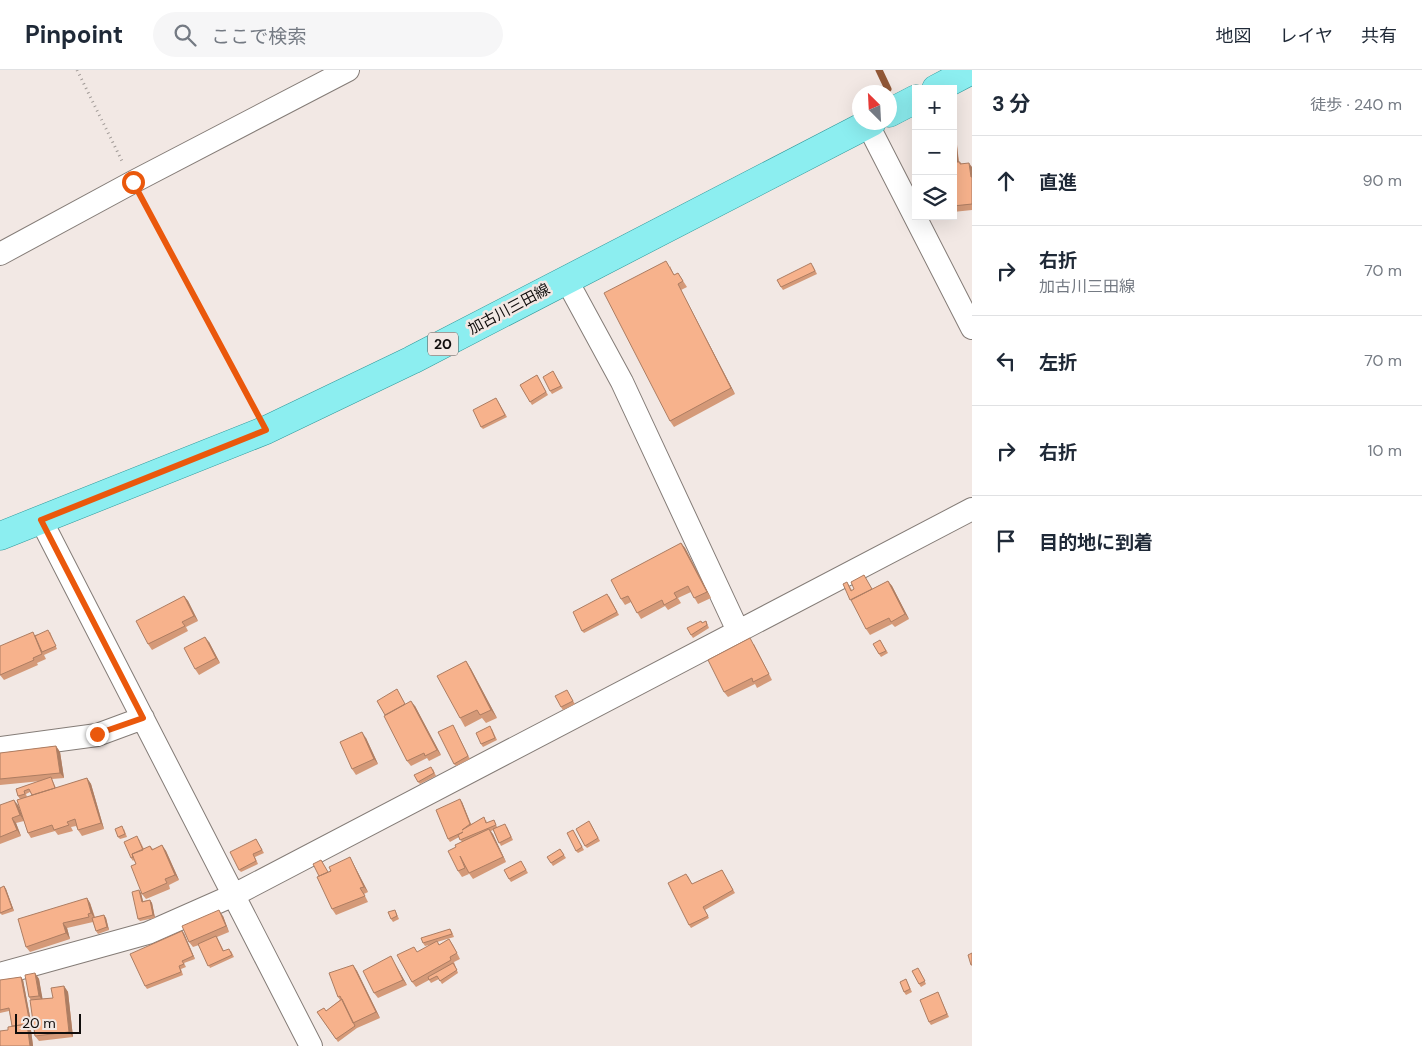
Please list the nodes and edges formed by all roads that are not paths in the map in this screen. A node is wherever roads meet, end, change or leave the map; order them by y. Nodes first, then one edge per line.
1 (348, 70) edge
2 (972, 70) edge
3 (944, 85) edge
4 (912, 102) edge
5 (897, 110) edge
6 (857, 130) edge
7 (881, 130) edge
8 (0, 254) edge
9 (566, 279) junction
10 (972, 328) edge
11 (972, 509) edge
12 (41, 520) junction
13 (0, 536) edge
14 (738, 632) junction
15 (143, 718) junction
16 (0, 748) edge
17 (234, 895) junction
18 (0, 974) edge
19 (311, 1046) edge

1 - 8 street
2 - 3 main road
4 - 5 main road, 加古川三田線 / 20
6 - 9 main road, 加古川三田線 / 20
7 - 10 street
9 - 12 main road, 加古川三田線 / 20
9 - 14 street
11 - 14 street
12 - 13 main road, 加古川三田線 / 20
12 - 15 street
14 - 17 street
15 - 16 street
15 - 17 street
17 - 18 street
17 - 19 street

